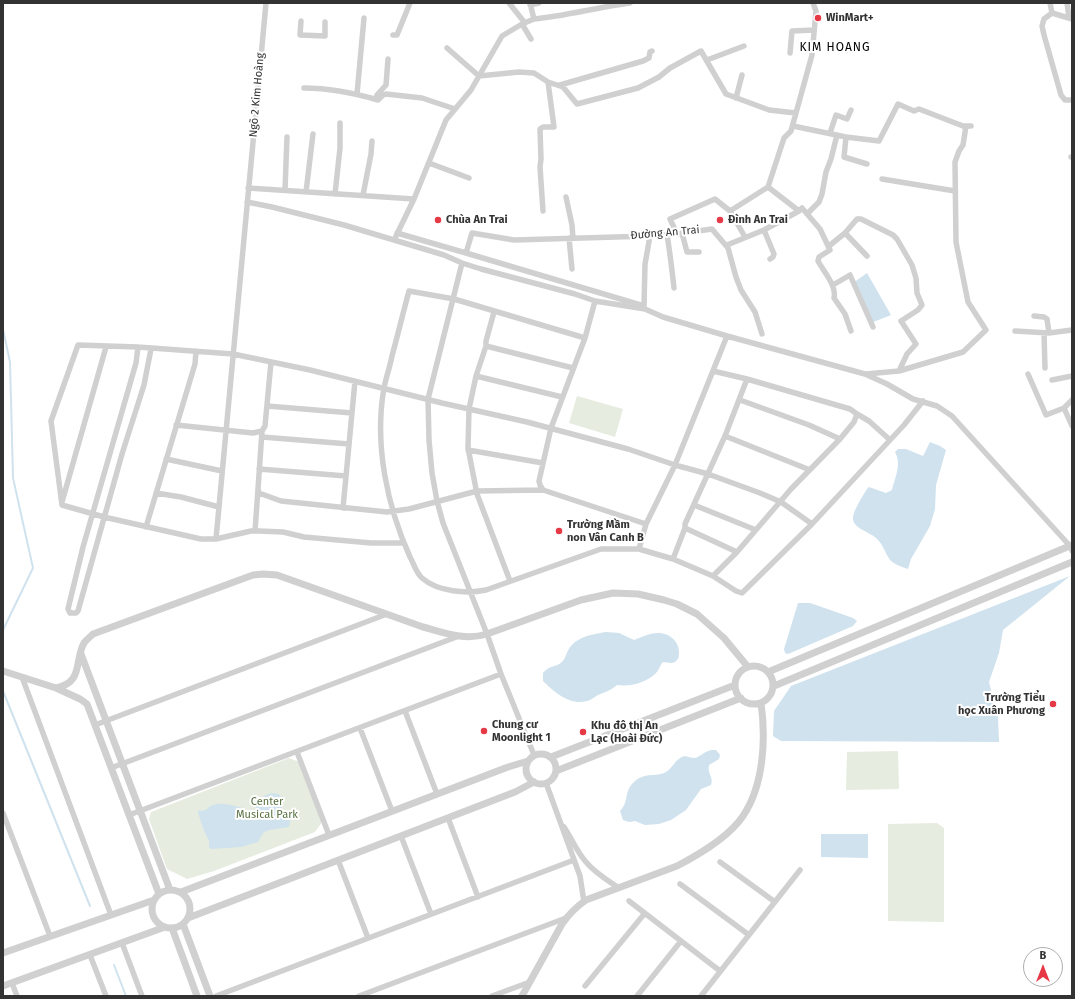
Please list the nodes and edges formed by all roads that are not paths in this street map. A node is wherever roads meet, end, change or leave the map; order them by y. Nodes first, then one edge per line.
1 (266, 3) edge
2 (410, 3) edge
3 (509, 3) edge
4 (539, 3) edge
5 (630, 3) edge
6 (813, 3) edge
7 (1050, 3) edge
8 (1067, 3) edge
9 (530, 4) edge
10 (1052, 13) junction
11 (364, 18) dead end
12 (534, 19) junction
13 (1071, 19) edge
14 (301, 21) dead end
15 (325, 22) dead end
16 (524, 24) junction
17 (814, 30) junction
18 (393, 35) dead end
19 (531, 39) dead end
20 (744, 46) dead end
21 (447, 48) dead end
22 (652, 51) dead end
23 (790, 53) dead end
24 (388, 59) dead end
25 (707, 60) junction
26 (742, 75) dead end
27 (479, 76) junction
28 (548, 82) junction
29 (560, 86) junction
30 (304, 88) dead end
31 (357, 94) junction
32 (736, 98) junction
33 (376, 99) junction
34 (1072, 100) edge
35 (455, 109) junction
36 (851, 110) dead end
37 (796, 113) junction
38 (340, 123) dead end
39 (793, 126) junction
40 (313, 134) dead end
41 (830, 134) junction
42 (837, 135) junction
43 (287, 137) dead end
44 (846, 137) junction
45 (372, 141) dead end
46 (429, 163) junction
47 (867, 164) dead end
48 (469, 178) dead end
49 (882, 179) dead end
50 (768, 187) junction
51 (248, 188) junction
52 (285, 190) junction
53 (955, 191) junction
54 (306, 192) junction
55 (335, 194) junction
56 (363, 195) junction
57 (566, 198) dead end
58 (414, 199) junction
59 (247, 202) junction
60 (542, 211) dead end
61 (730, 211) junction
62 (799, 211) junction
63 (807, 214) junction
64 (764, 230) junction
65 (397, 233) junction
66 (845, 233) junction
67 (679, 234) junction
68 (667, 235) junction
69 (650, 236) junction
70 (745, 237) junction
71 (571, 238) junction
72 (394, 240) junction
73 (726, 245) junction
74 (829, 246) junction
75 (699, 252) dead end
76 (466, 253) junction
77 (867, 256) dead end
78 (770, 259) dead end
79 (462, 263) junction
80 (572, 269) dead end
81 (833, 285) junction
82 (674, 288) dead end
83 (454, 299) junction
84 (595, 301) junction
85 (494, 312) junction
86 (1034, 316) dead end
87 (873, 327) dead end
88 (1072, 330) edge
89 (851, 331) dead end
90 (1015, 332) dead end
91 (1046, 333) junction
92 (762, 334) dead end
93 (727, 336) junction
94 (585, 338) junction
95 (486, 346) junction
96 (106, 347) junction
97 (138, 347) junction
98 (151, 349) junction
99 (196, 351) junction
100 (233, 354) junction
101 (271, 362) junction
102 (573, 368) junction
103 (1045, 368) dead end
104 (712, 370) junction
105 (899, 371) junction
106 (866, 374) junction
107 (1028, 374) dead end
108 (476, 376) junction
109 (1072, 376) edge
110 (747, 379) junction
111 (1052, 380) dead end
112 (355, 381) junction
113 (384, 388) junction
114 (562, 397) junction
115 (428, 399) junction
116 (740, 400) junction
117 (1072, 400) edge
118 (923, 402) junction
119 (267, 406) junction
120 (1064, 408) junction
121 (469, 409) junction
122 (352, 413) junction
123 (857, 414) junction
124 (176, 425) junction
125 (1072, 426) edge
126 (551, 428) junction
127 (226, 430) junction
128 (262, 434) junction
129 (725, 436) junction
130 (840, 439) junction
131 (890, 440) junction
132 (349, 444) junction
133 (468, 450) junction
134 (166, 459) junction
135 (543, 463) junction
136 (675, 466) junction
137 (259, 469) junction
138 (810, 470) junction
139 (222, 471) junction
140 (708, 474) junction
141 (346, 476) junction
142 (258, 489) junction
143 (543, 490) junction
144 (477, 491) junction
145 (156, 493) junction
146 (437, 501) junction
147 (781, 502) junction
148 (62, 505) junction
149 (694, 505) junction
150 (219, 507) junction
151 (343, 508) junction
152 (394, 511) junction
153 (92, 513) junction
154 (104, 517) junction
155 (646, 524) junction
156 (812, 524) junction
157 (146, 527) junction
158 (685, 528) junction
159 (756, 530) junction
160 (255, 531) junction
161 (216, 539) junction
162 (404, 543) junction
163 (1071, 547) edge
164 (640, 549) junction
165 (737, 552) junction
166 (673, 559) junction
167 (1072, 562) edge
168 (713, 576) junction
169 (510, 581) junction
170 (471, 592) junction
171 (387, 614) junction
172 (487, 634) junction
173 (459, 636) junction
174 (80, 652) junction
175 (748, 667) junction
176 (3, 671) edge
177 (768, 672) junction
178 (501, 674) junction
179 (22, 677) junction
180 (735, 685) junction
181 (774, 686) junction
182 (56, 688) junction
183 (740, 698) junction
184 (761, 702) junction
185 (405, 711) junction
186 (105, 721) junction
187 (95, 725) junction
188 (360, 728) junction
189 (297, 752) junction
190 (534, 756) junction
191 (551, 758) junction
192 (528, 761) junction
193 (122, 764) junction
194 (111, 768) junction
195 (556, 771) junction
196 (534, 782) junction
197 (546, 783) junction
198 (437, 794) junction
199 (140, 811) junction
200 (392, 811) junction
201 (3, 813) edge
202 (129, 816) junction
203 (448, 818) junction
204 (562, 824) junction
205 (329, 835) junction
206 (401, 836) junction
207 (338, 860) junction
208 (574, 860) junction
209 (720, 862) dead end
210 (800, 870) dead end
211 (680, 884) dead end
212 (619, 888) junction
213 (170, 890) junction
214 (181, 892) junction
215 (156, 897) junction
216 (478, 897) junction
217 (629, 901) dead end
218 (584, 902) junction
219 (775, 902) junction
220 (644, 913) junction
221 (431, 914) junction
222 (111, 915) junction
223 (188, 918) junction
224 (566, 918) junction
225 (183, 924) junction
226 (168, 928) junction
227 (749, 935) junction
228 (50, 936) junction
229 (368, 938) junction
230 (681, 941) junction
231 (122, 944) junction
232 (3, 952) edge
233 (90, 955) junction
234 (720, 971) junction
235 (530, 982) junction
236 (12, 983) junction
237 (3, 986) edge
238 (585, 986) dead end
239 (17, 996) edge
240 (106, 996) edge
241 (142, 996) edge
242 (197, 996) edge
243 (210, 996) edge
244 (216, 996) edge
245 (359, 996) edge
246 (492, 996) edge
247 (522, 996) edge
248 (637, 996) edge
249 (701, 996) edge

1 - 51 street, Ngõ 2 Kim Hoàng
2 - 18 street
3 - 16 street
4 - 9 street
5 - 12 street
6 - 17 street
7 - 10 street
8 - 13 street
9 - 12 street
10 - 13 street
10 - 34 street
11 - 31 street
12 - 16 street
14 - 15 street
16 - 19 street
16 - 27 street
17 - 23 street
17 - 37 street
20 - 25 street
21 - 27 street
22 - 29 street
24 - 33 street
25 - 29 street
25 - 32 street
26 - 32 street
27 - 28 street
27 - 35 street
28 - 29 street
28 - 60 street
30 - 31 street
31 - 33 street
32 - 37 street
33 - 35 street
35 - 46 street
36 - 41 street
37 - 39 street
38 - 55 street
39 - 41 street
39 - 50 street
40 - 54 street
41 - 42 street
42 - 44 street
42 - 63 street
43 - 52 street
44 - 47 street
44 - 53 street
45 - 56 street
46 - 48 street
46 - 58 street
49 - 53 street
50 - 61 street
50 - 62 street
51 - 52 street
51 - 59 street, Ngõ 2 Kim Hoàng
52 - 54 street
53 - 105 street
54 - 55 street
55 - 56 street
56 - 58 street
57 - 71 street
58 - 65 street
59 - 72 street
59 - 100 street, Ngõ 2 Kim Hoàng
61 - 67 street
61 - 70 street
62 - 63 street
62 - 64 street
63 - 74 street
64 - 70 street
64 - 78 street
65 - 72 street
65 - 76 street
66 - 74 street
66 - 77 street
66 - 105 street
67 - 68 street, Đường An Trai
67 - 73 street, Đường An Trai
67 - 75 street
68 - 69 street, Đường An Trai
68 - 82 street
69 - 71 street, Đường An Trai
69 - 76 street
70 - 73 street
71 - 76 street, Đường An Trai
71 - 80 street
72 - 79 street
73 - 92 street
74 - 81 street
79 - 83 street
79 - 84 street
81 - 87 street
81 - 89 street
83 - 85 street
83 - 113 street
83 - 115 street
84 - 93 street
84 - 94 street
85 - 94 street
85 - 95 street
86 - 91 street
88 - 91 street
90 - 91 street
91 - 103 street
93 - 104 street
93 - 106 street
94 - 102 street
95 - 102 street
95 - 108 street
96 - 97 street
96 - 148 street
96 - 148 street
97 - 98 street
97 - 153 street
98 - 99 street
98 - 154 street
99 - 100 street
99 - 124 street
100 - 101 street
100 - 127 street, Ngõ 2 Kim Hoàng
101 - 112 street
101 - 119 street
102 - 114 street
104 - 110 street
104 - 136 street
105 - 106 street
106 - 118 street
107 - 120 street
108 - 114 street
108 - 121 street
109 - 111 street
110 - 116 street
110 - 123 street
112 - 113 street
112 - 122 street
113 - 115 street
113 - 152 street
114 - 126 street
115 - 121 street
115 - 146 street
116 - 129 street
116 - 130 street
117 - 120 street
118 - 131 street
118 - 163 street
119 - 122 street
119 - 128 street
120 - 125 street
121 - 126 street
121 - 133 street
122 - 132 street
123 - 130 street
123 - 131 street
124 - 127 street
124 - 134 street
126 - 135 street
126 - 136 street
127 - 128 street
127 - 139 street, Ngõ 2 Kim Hoàng
128 - 132 street
128 - 137 street
129 - 138 street
129 - 140 street
130 - 138 street
131 - 156 street
132 - 141 street
133 - 135 street
133 - 144 street
134 - 139 street
134 - 145 street
135 - 143 street
136 - 140 street
136 - 155 street
137 - 141 street
137 - 142 street
138 - 147 street
139 - 150 street, Ngõ 2 Kim Hoàng
140 - 147 street
140 - 149 street
141 - 151 street
142 - 151 street
142 - 160 street
143 - 144 street
143 - 155 street
144 - 146 street
144 - 169 street
145 - 150 street
145 - 157 street
146 - 152 street
146 - 170 street
147 - 156 street
147 - 159 street
148 - 153 street
149 - 158 street
149 - 159 street
150 - 161 street, Ngõ 2 Kim Hoàng
151 - 152 street
152 - 162 street
153 - 154 street
153 - 154 street
154 - 157 street
155 - 164 street
156 - 168 street
157 - 161 street
158 - 165 street
158 - 166 street
159 - 165 street
160 - 161 street
160 - 162 street
162 - 170 street
163 - 177 street
164 - 166 street
164 - 169 street
165 - 168 street
166 - 168 street
167 - 181 street
169 - 170 street
170 - 172 street
171 - 173 street
171 - 174 street
171 - 186 street
172 - 173 street
172 - 175 street
172 - 178 street
173 - 193 street
174 - 182 street
174 - 186 street
175 - 177 street
175 - 180 street
176 - 179 street
177 - 181 street
178 - 185 street
178 - 190 street
179 - 182 street
179 - 222 street
180 - 183 street
180 - 191 street
181 - 184 street
182 - 187 street
183 - 184 street
183 - 195 street
184 - 212 street
185 - 188 street
185 - 198 street
186 - 187 street
186 - 193 street
187 - 194 street
188 - 189 street
188 - 200 street
189 - 199 street
189 - 205 street
190 - 191 street
190 - 192 street
191 - 195 street
192 - 196 street
192 - 198 street
193 - 194 street
193 - 199 street
194 - 202 street
195 - 197 street
196 - 197 street
196 - 203 street
197 - 204 street
198 - 200 street
199 - 202 street
199 - 213 street
200 - 205 street
201 - 228 street
202 - 215 street
203 - 206 street
203 - 216 street
204 - 208 street
204 - 212 street
205 - 214 street
206 - 207 street
206 - 221 street
207 - 223 street
207 - 229 street
208 - 216 street
208 - 218 street
209 - 219 street
210 - 219 street
211 - 227 street
212 - 218 street
213 - 214 street
213 - 215 street
214 - 223 street
215 - 222 street
215 - 226 street
216 - 221 street
217 - 220 street
218 - 224 street
219 - 227 street
220 - 230 street
220 - 238 street
221 - 229 street
222 - 228 street
223 - 225 street
224 - 235 street
224 - 245 street
225 - 226 street
225 - 243 street
226 - 231 street
226 - 242 street
227 - 234 street
228 - 232 street
229 - 244 street
230 - 234 street
230 - 248 street
231 - 233 street
231 - 241 street
233 - 236 street
233 - 240 street
234 - 249 street
235 - 246 street
235 - 247 street
236 - 237 street
236 - 239 street

